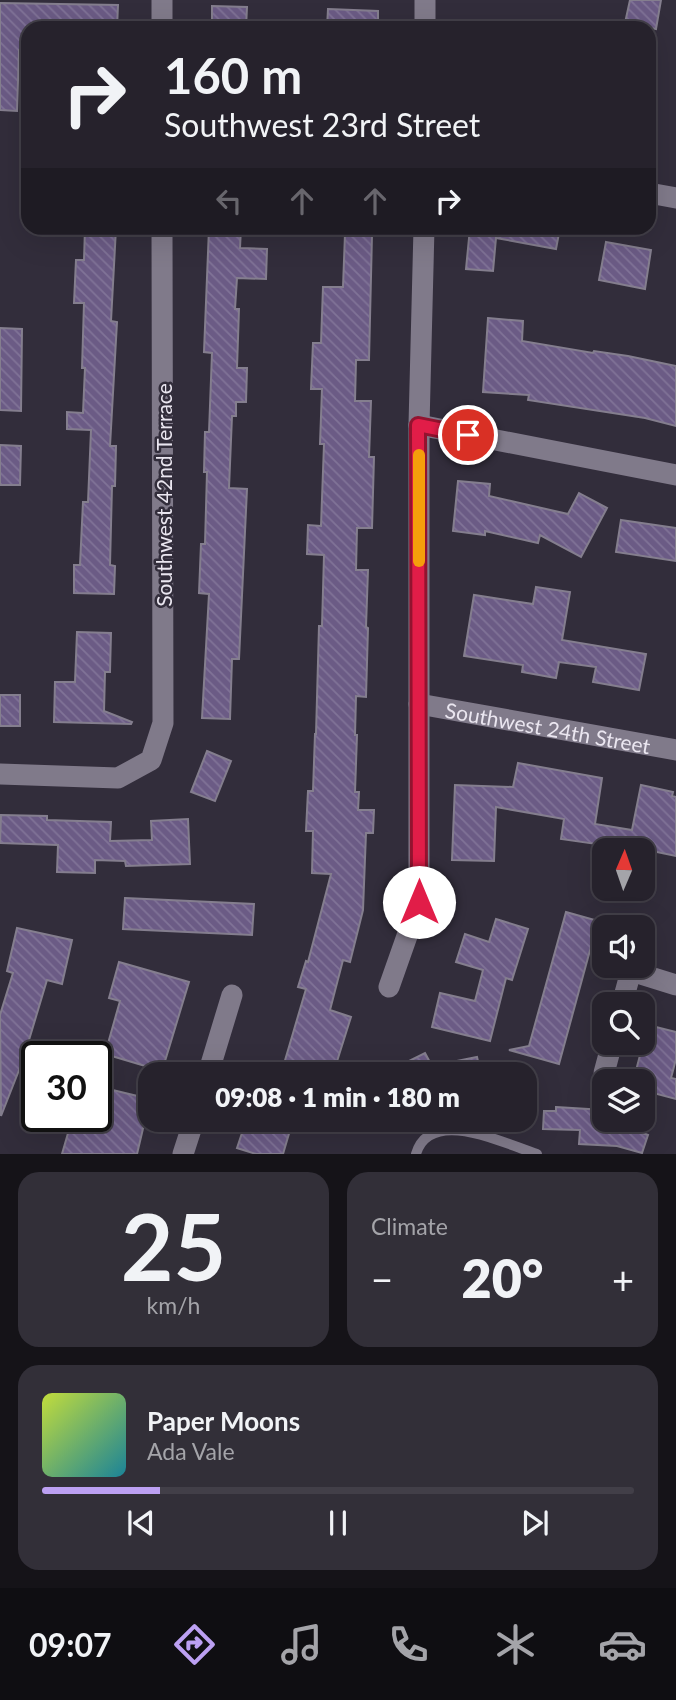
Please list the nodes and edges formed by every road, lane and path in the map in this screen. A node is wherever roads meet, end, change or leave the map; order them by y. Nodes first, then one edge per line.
1 (162, 0) edge
2 (425, 0) edge
3 (162, 21) edge
4 (425, 21) edge
5 (656, 194) edge
6 (676, 198) edge
7 (162, 235) edge
8 (424, 235) edge
9 (418, 425) junction
10 (676, 475) edge
11 (419, 704) junction
12 (676, 750) edge
13 (0, 774) edge
14 (676, 985) edge
15 (389, 987) dead end
16 (625, 992) edge
17 (232, 995) dead end
18 (212, 1062) edge
19 (190, 1132) edge
20 (184, 1154) edge
21 (416, 1154) edge
22 (537, 1154) edge

1 - 3 street
2 - 4 street
5 - 6 street
7 - 13 street, Southwest 42nd Terrace
8 - 9 street
9 - 10 street
9 - 11 street
11 - 12 street, Southwest 24th Street
11 - 15 street
14 - 16 street
17 - 18 street
19 - 20 street
21 - 22 lane

